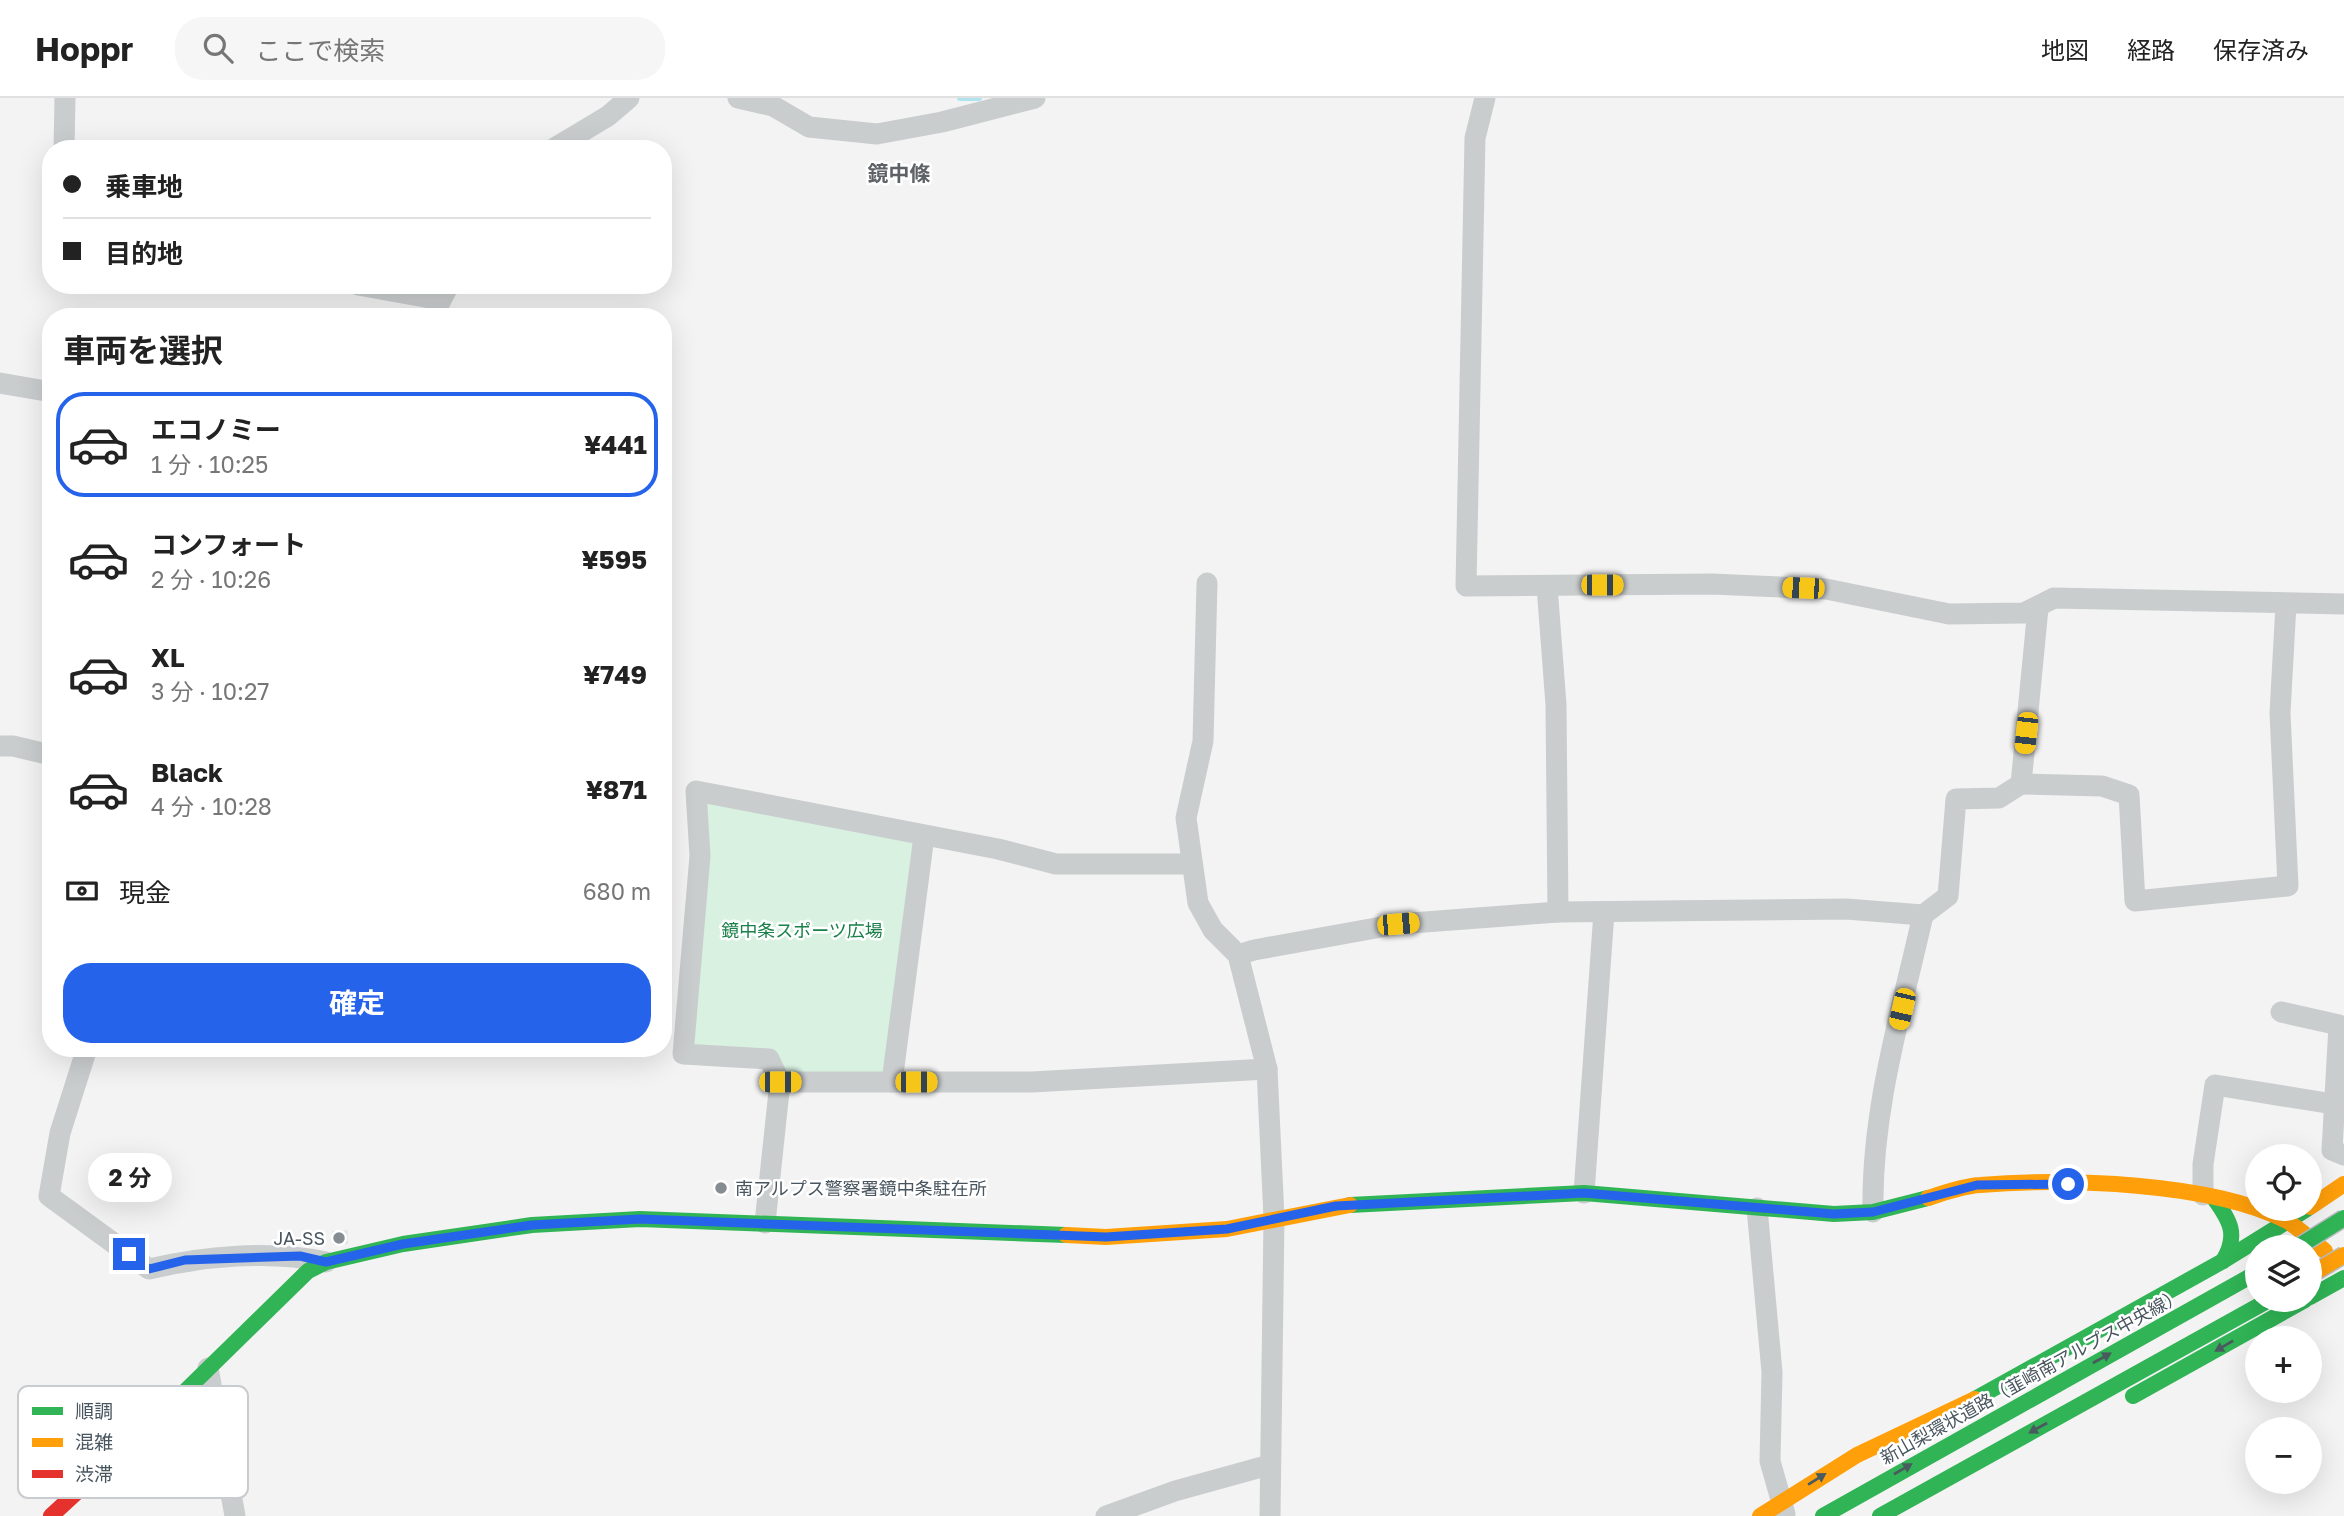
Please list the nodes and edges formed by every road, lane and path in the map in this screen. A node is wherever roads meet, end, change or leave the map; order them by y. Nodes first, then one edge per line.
1 (65, 98) edge
2 (629, 98) edge
3 (738, 98) edge
4 (1035, 98) edge
5 (1485, 98) edge
6 (64, 140) edge
7 (568, 140) edge
8 (405, 294) edge
9 (441, 301) edge
10 (0, 383) edge
11 (42, 390) edge
12 (1207, 583) dead end
13 (1547, 586) junction
14 (2286, 604) junction
15 (2344, 604) edge
16 (2038, 608) junction
17 (0, 746) edge
18 (42, 753) edge
19 (2021, 784) junction
20 (924, 836) junction
21 (1190, 864) junction
22 (1558, 912) junction
23 (1604, 912) junction
24 (1923, 915) junction
25 (1238, 955) junction
26 (2281, 1012) dead end
27 (84, 1057) edge
28 (1267, 1069) junction
29 (780, 1082) junction
30 (892, 1082) junction
31 (2333, 1104) junction
32 (2344, 1155) edge
33 (2344, 1184) edge
34 (1584, 1193) junction
35 (2208, 1196) junction
36 (2322, 1199) edge
37 (1757, 1208) junction
38 (1873, 1212) junction
39 (1274, 1218) junction
40 (2344, 1218) edge
41 (2288, 1222) junction
42 (765, 1223) junction
43 (2317, 1235) edge
44 (2344, 1255) edge
45 (2223, 1261) junction
46 (326, 1262) junction
47 (2344, 1267) edge
48 (2322, 1268) edge
49 (2344, 1278) edge
50 (2245, 1279) edge
51 (2322, 1290) edge
52 (2247, 1312) edge
53 (2284, 1312) edge
54 (208, 1368) junction
55 (190, 1386) edge
56 (211, 1386) edge
57 (1269, 1465) junction
58 (72, 1498) edge
59 (232, 1498) edge
60 (1782, 1509) edge
61 (51, 1516) edge
62 (235, 1516) edge
63 (1106, 1516) edge
64 (1270, 1516) edge
65 (1760, 1516) edge
66 (1823, 1516) edge
67 (1880, 1516) edge
68 (1915, 1516) edge

1 - 6 street
2 - 7 street
3 - 4 street
5 - 13 street
8 - 9 street
10 - 11 street
12 - 21 street
13 - 16 street
13 - 22 street
14 - 15 street
14 - 16 street
14 - 19 street
16 - 19 street
17 - 18 street
19 - 24 street
20 - 21 street
20 - 29 street
20 - 30 street
21 - 25 street
22 - 23 street
22 - 25 street
23 - 24 street
23 - 34 street
24 - 38 street
25 - 28 street
26 - 31 street
27 - 46 street
28 - 30 street
28 - 39 street
29 - 30 street
29 - 42 street
31 - 32 street
31 - 35 street
33 - 36 main road
34 - 37 main road
34 - 39 main road
35 - 38 main road
35 - 41 main road
35 - 45 main road
37 - 38 main road
37 - 60 street
39 - 42 main road
39 - 57 street
40 - 43 main road, bridge
41 - 45 main road
41 - 47 main road
42 - 46 main road
44 - 48 main road, bridge
60 -> 45 main road
46 - 54 main road
49 - 51 main road
66 -> 50 main road, 新山梨環状道路（韮崎南アルプス中央線）
52 -> 67 main road
53 -> 68 main road
54 - 55 main road
54 - 56 street
57 - 63 street
57 - 64 street
58 - 61 main road
59 - 62 street
60 - 65 main road

